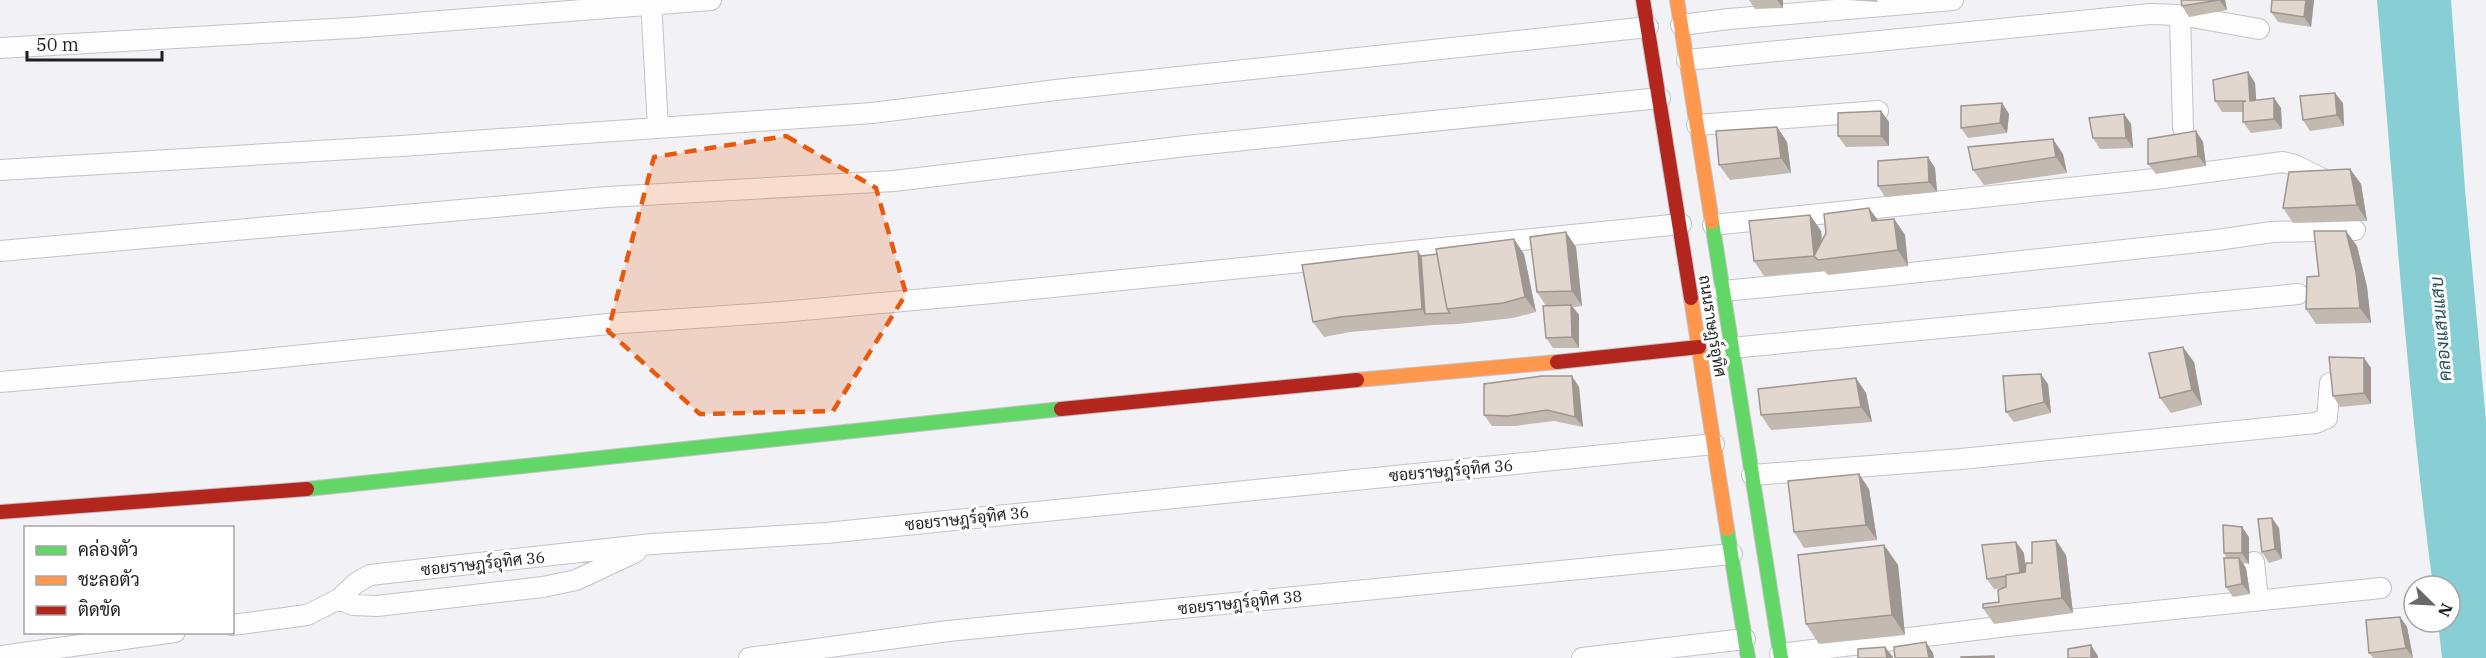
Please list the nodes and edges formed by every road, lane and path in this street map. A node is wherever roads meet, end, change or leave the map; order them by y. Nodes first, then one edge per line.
1 (711, 0) edge
2 (1643, 0) edge
3 (1677, 0) edge
4 (1953, 0) edge
5 (650, 2) edge
6 (1796, 6) edge
7 (2180, 15) junction
8 (1681, 26) junction
9 (1648, 27) junction
10 (2259, 29) dead end
11 (0, 48) edge
12 (1687, 60) junction
13 (1660, 98) junction
14 (1878, 111) edge
15 (1697, 125) junction
16 (658, 128) junction
17 (2183, 128) dead end
18 (0, 170) edge
19 (2330, 182) edge
20 (1681, 224) junction
21 (1713, 225) junction
22 (2355, 230) dead end
23 (0, 251) edge
24 (1723, 291) junction
25 (2298, 294) dead end
26 (1699, 347) junction
27 (1731, 348) junction
28 (0, 382) edge
29 (2330, 383) edge
30 (1714, 444) junction
31 (1752, 475) junction
32 (0, 512) edge
33 (652, 544) junction
34 (1732, 554) junction
35 (2254, 562) dead end
36 (2381, 588) dead end
37 (339, 599) junction
38 (2258, 600) junction
39 (234, 625) edge
40 (167, 634) edge
41 (1747, 649) edge
42 (0, 656) edge
43 (1781, 656) edge
44 (749, 658) edge
45 (1582, 658) edge

1 - 5 street
2 - 9 street, ถนนราษฎร์อุทิศ
3 - 8 street, ถนนราษฎร์อุทิศ
4 - 6 street
5 - 11 street
5 - 16 street
6 - 8 street
7 - 10 street
7 - 12 street
7 - 17 street
8 - 12 street, ถนนราษฎร์อุทิศ
9 - 13 street, ถนนราษฎร์อุทิศ
9 - 16 street
12 - 15 street, ถนนราษฎร์อุทิศ
13 - 20 street, ถนนราษฎร์อุทิศ
13 - 23 street
14 - 15 street
15 - 21 street, ถนนราษฎร์อุทิศ
16 - 18 street
19 - 21 street
20 - 26 street, ถนนราษฎร์อุทิศ
20 - 28 street
21 - 24 street, ถนนราษฎร์อุทิศ
22 - 24 street
24 - 27 street, ถนนราษฎร์อุทิศ
25 - 27 street
26 - 30 street, ถนนราษฎร์อุทิศ
26 - 32 street
27 - 31 street, ถนนราษฎร์อุทิศ
29 - 31 street
30 - 33 street, ซอยราษฎร์อุทิศ 36
30 - 34 street, ถนนราษฎร์อุทิศ
31 - 43 street, ถนนราษฎร์อุทิศ
33 - 37 street, ซอยราษฎร์อุทิศ 36
33 - 37 street
34 - 41 street, ถนนราษฎร์อุทิศ
34 - 44 street, ซอยราษฎร์อุทิศ 38
35 - 38 street
36 - 38 street
37 - 39 street, ซอยราษฎร์อุทิศ 36
38 - 43 street
40 - 42 street
41 - 45 street

